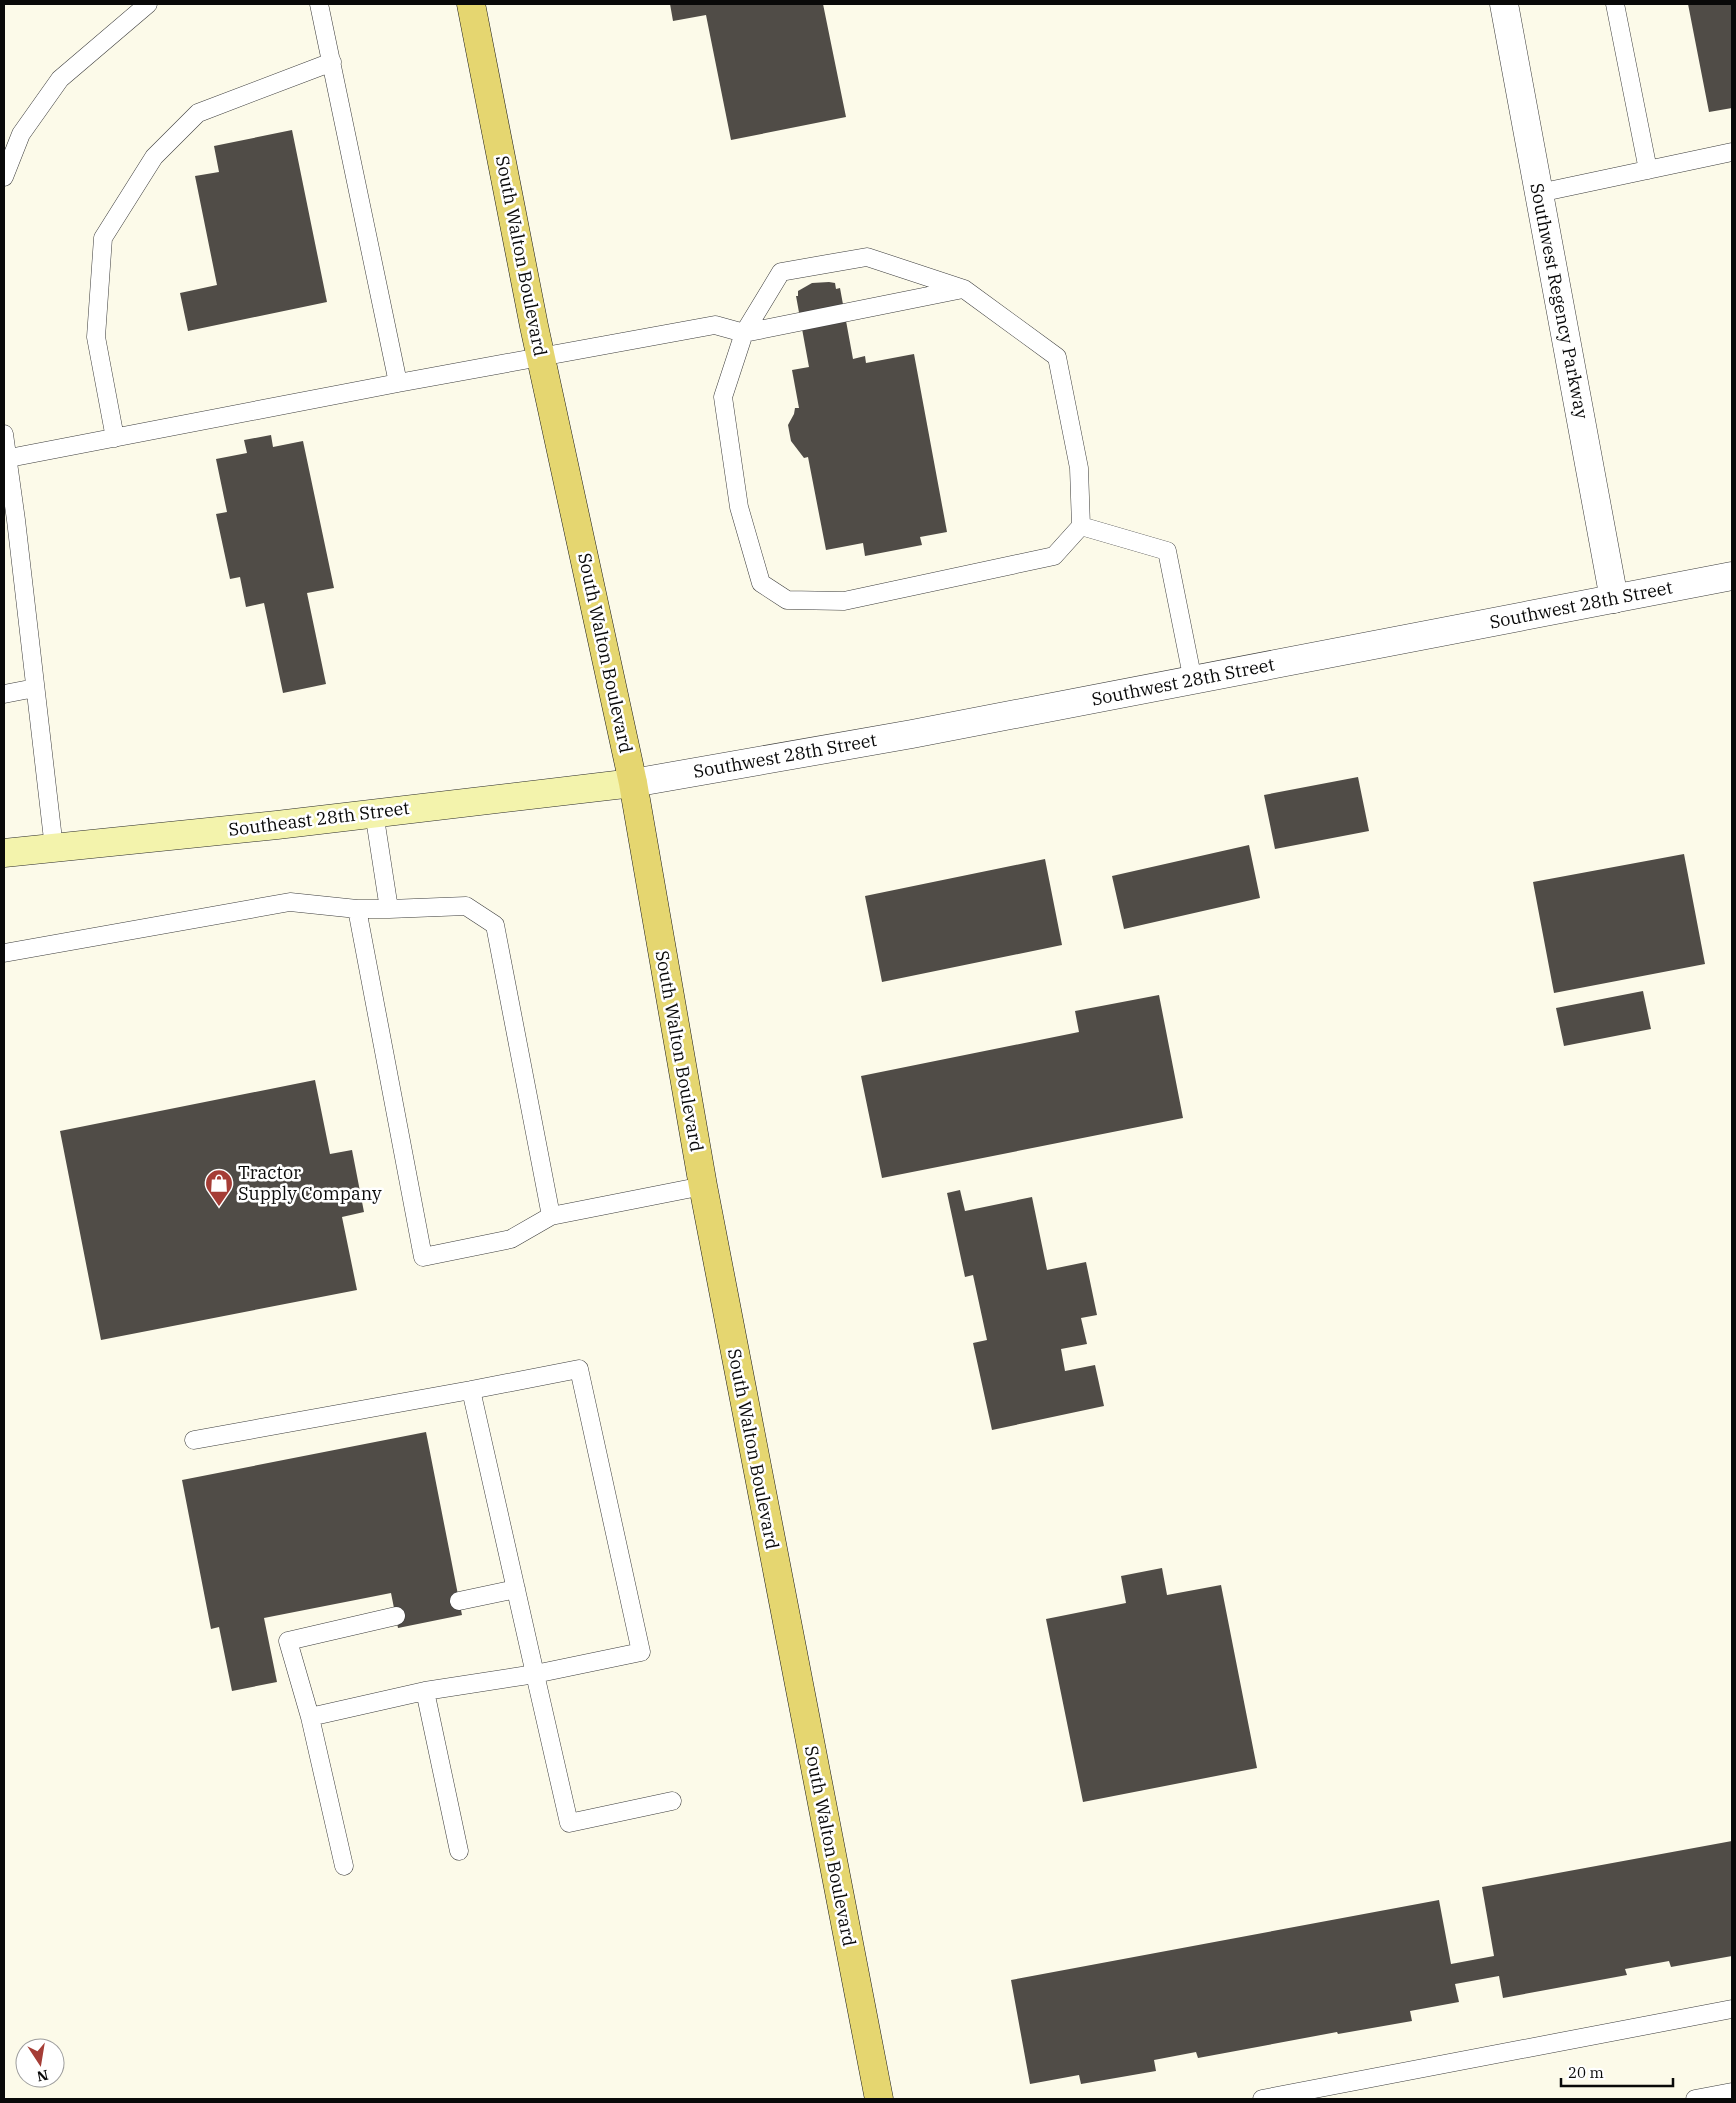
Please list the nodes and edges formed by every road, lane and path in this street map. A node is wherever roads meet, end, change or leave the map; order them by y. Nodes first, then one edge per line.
1 (148, 4) edge
2 (319, 4) edge
3 (471, 4) edge
4 (1504, 4) edge
5 (1615, 4) edge
6 (332, 62) junction
7 (1732, 152) edge
8 (1648, 170) junction
9 (4, 177) edge
10 (1539, 193) junction
11 (964, 289) junction
12 (744, 334) junction
13 (541, 357) junction
14 (398, 383) junction
15 (4, 434) edge
16 (114, 438) junction
17 (5, 459) edge
18 (1081, 526) junction
19 (1732, 576) edge
20 (1614, 599) junction
21 (1193, 680) junction
22 (35, 688) junction
23 (4, 694) edge
24 (634, 783) junction
25 (374, 812) junction
26 (54, 848) junction
27 (4, 853) edge
28 (389, 908) junction
29 (357, 909) junction
30 (4, 953) edge
31 (703, 1186) junction
32 (551, 1216) junction
33 (471, 1390) junction
34 (194, 1440) dead end
35 (516, 1589) junction
36 (459, 1601) dead end
37 (396, 1616) dead end
38 (535, 1674) junction
39 (425, 1691) junction
40 (310, 1717) junction
41 (672, 1801) dead end
42 (459, 1851) dead end
43 (344, 1866) dead end
44 (1732, 2011) edge
45 (1732, 2092) edge
46 (879, 2099) edge
47 (1262, 2099) edge
48 (1695, 2099) edge

1 - 9 lane
2 - 6 lane
3 - 13 main road, South Walton Boulevard
4 - 10 street, Southwest Regency Parkway
5 - 8 lane
6 - 14 lane
6 - 16 lane
7 - 8 lane
8 - 10 lane
10 - 20 street, Southwest Regency Parkway
11 - 12 lane
11 - 12 lane
11 - 18 lane
12 - 13 lane
12 - 18 lane
13 - 14 lane
13 - 24 main road, South Walton Boulevard
14 - 16 lane
15 - 17 lane
16 - 17 lane
17 - 22 lane
18 - 21 lane
19 - 20 street, Southwest 28th Street
20 - 21 street, Southwest 28th Street
21 - 24 street, Southwest 28th Street
22 - 23 lane
22 - 26 lane
24 - 25 main road, Southeast 28th Street
24 - 31 main road, South Walton Boulevard
25 - 26 main road, Southeast 28th Street
25 - 28 lane
26 - 27 main road, Southeast 28th Street
28 - 29 lane
28 - 32 lane
29 - 30 lane
29 - 32 lane
31 - 32 lane
31 - 46 main road, South Walton Boulevard
33 - 34 lane
33 - 35 lane
33 - 38 lane
35 - 36 lane
35 - 38 lane
37 - 40 lane
38 - 39 lane
38 - 41 lane
39 - 40 lane
39 - 42 lane
40 - 43 lane
44 - 47 lane
45 - 48 lane

